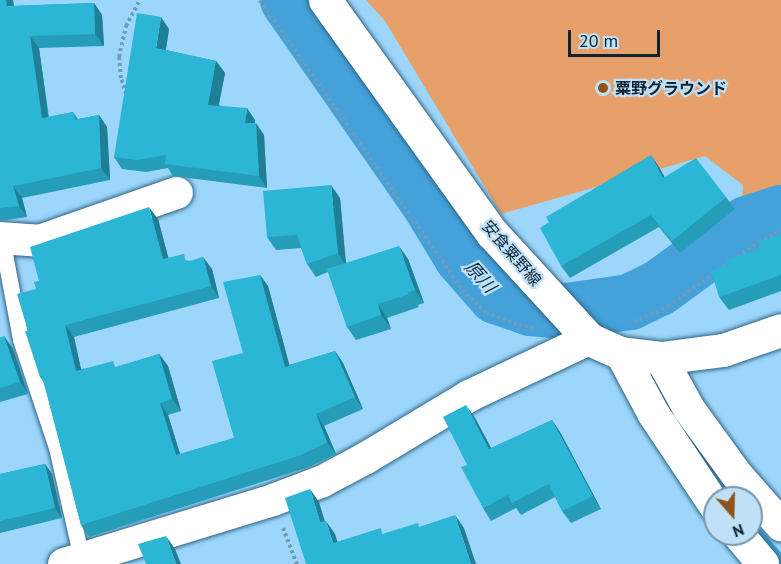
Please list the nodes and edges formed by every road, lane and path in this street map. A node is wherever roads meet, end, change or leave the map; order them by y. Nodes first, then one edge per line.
1 (140, 0) edge
2 (260, 0) edge
3 (325, 0) edge
4 (127, 97) edge
5 (177, 193) dead end
6 (781, 231) edge
7 (1, 238) edge
8 (781, 330) edge
9 (583, 332) junction
10 (621, 353) junction
11 (661, 358) junction
12 (549, 360) junction
13 (703, 488) edge
14 (273, 500) junction
15 (781, 525) edge
16 (748, 546) edge
17 (73, 561) edge
18 (297, 564) edge
19 (763, 564) edge

1 - 4 path
2 - 12 path
3 - 9 main road, 安食粟野線
5 - 7 street
6 - 9 path
7 - 17 lane
8 - 11 main road, 安食粟野線
9 - 10 main road, 安食粟野線
9 - 12 street
10 - 11 main road, 安食粟野線
10 - 13 street
11 - 15 street
12 - 14 street
14 - 17 street
14 - 18 path
16 - 19 street

